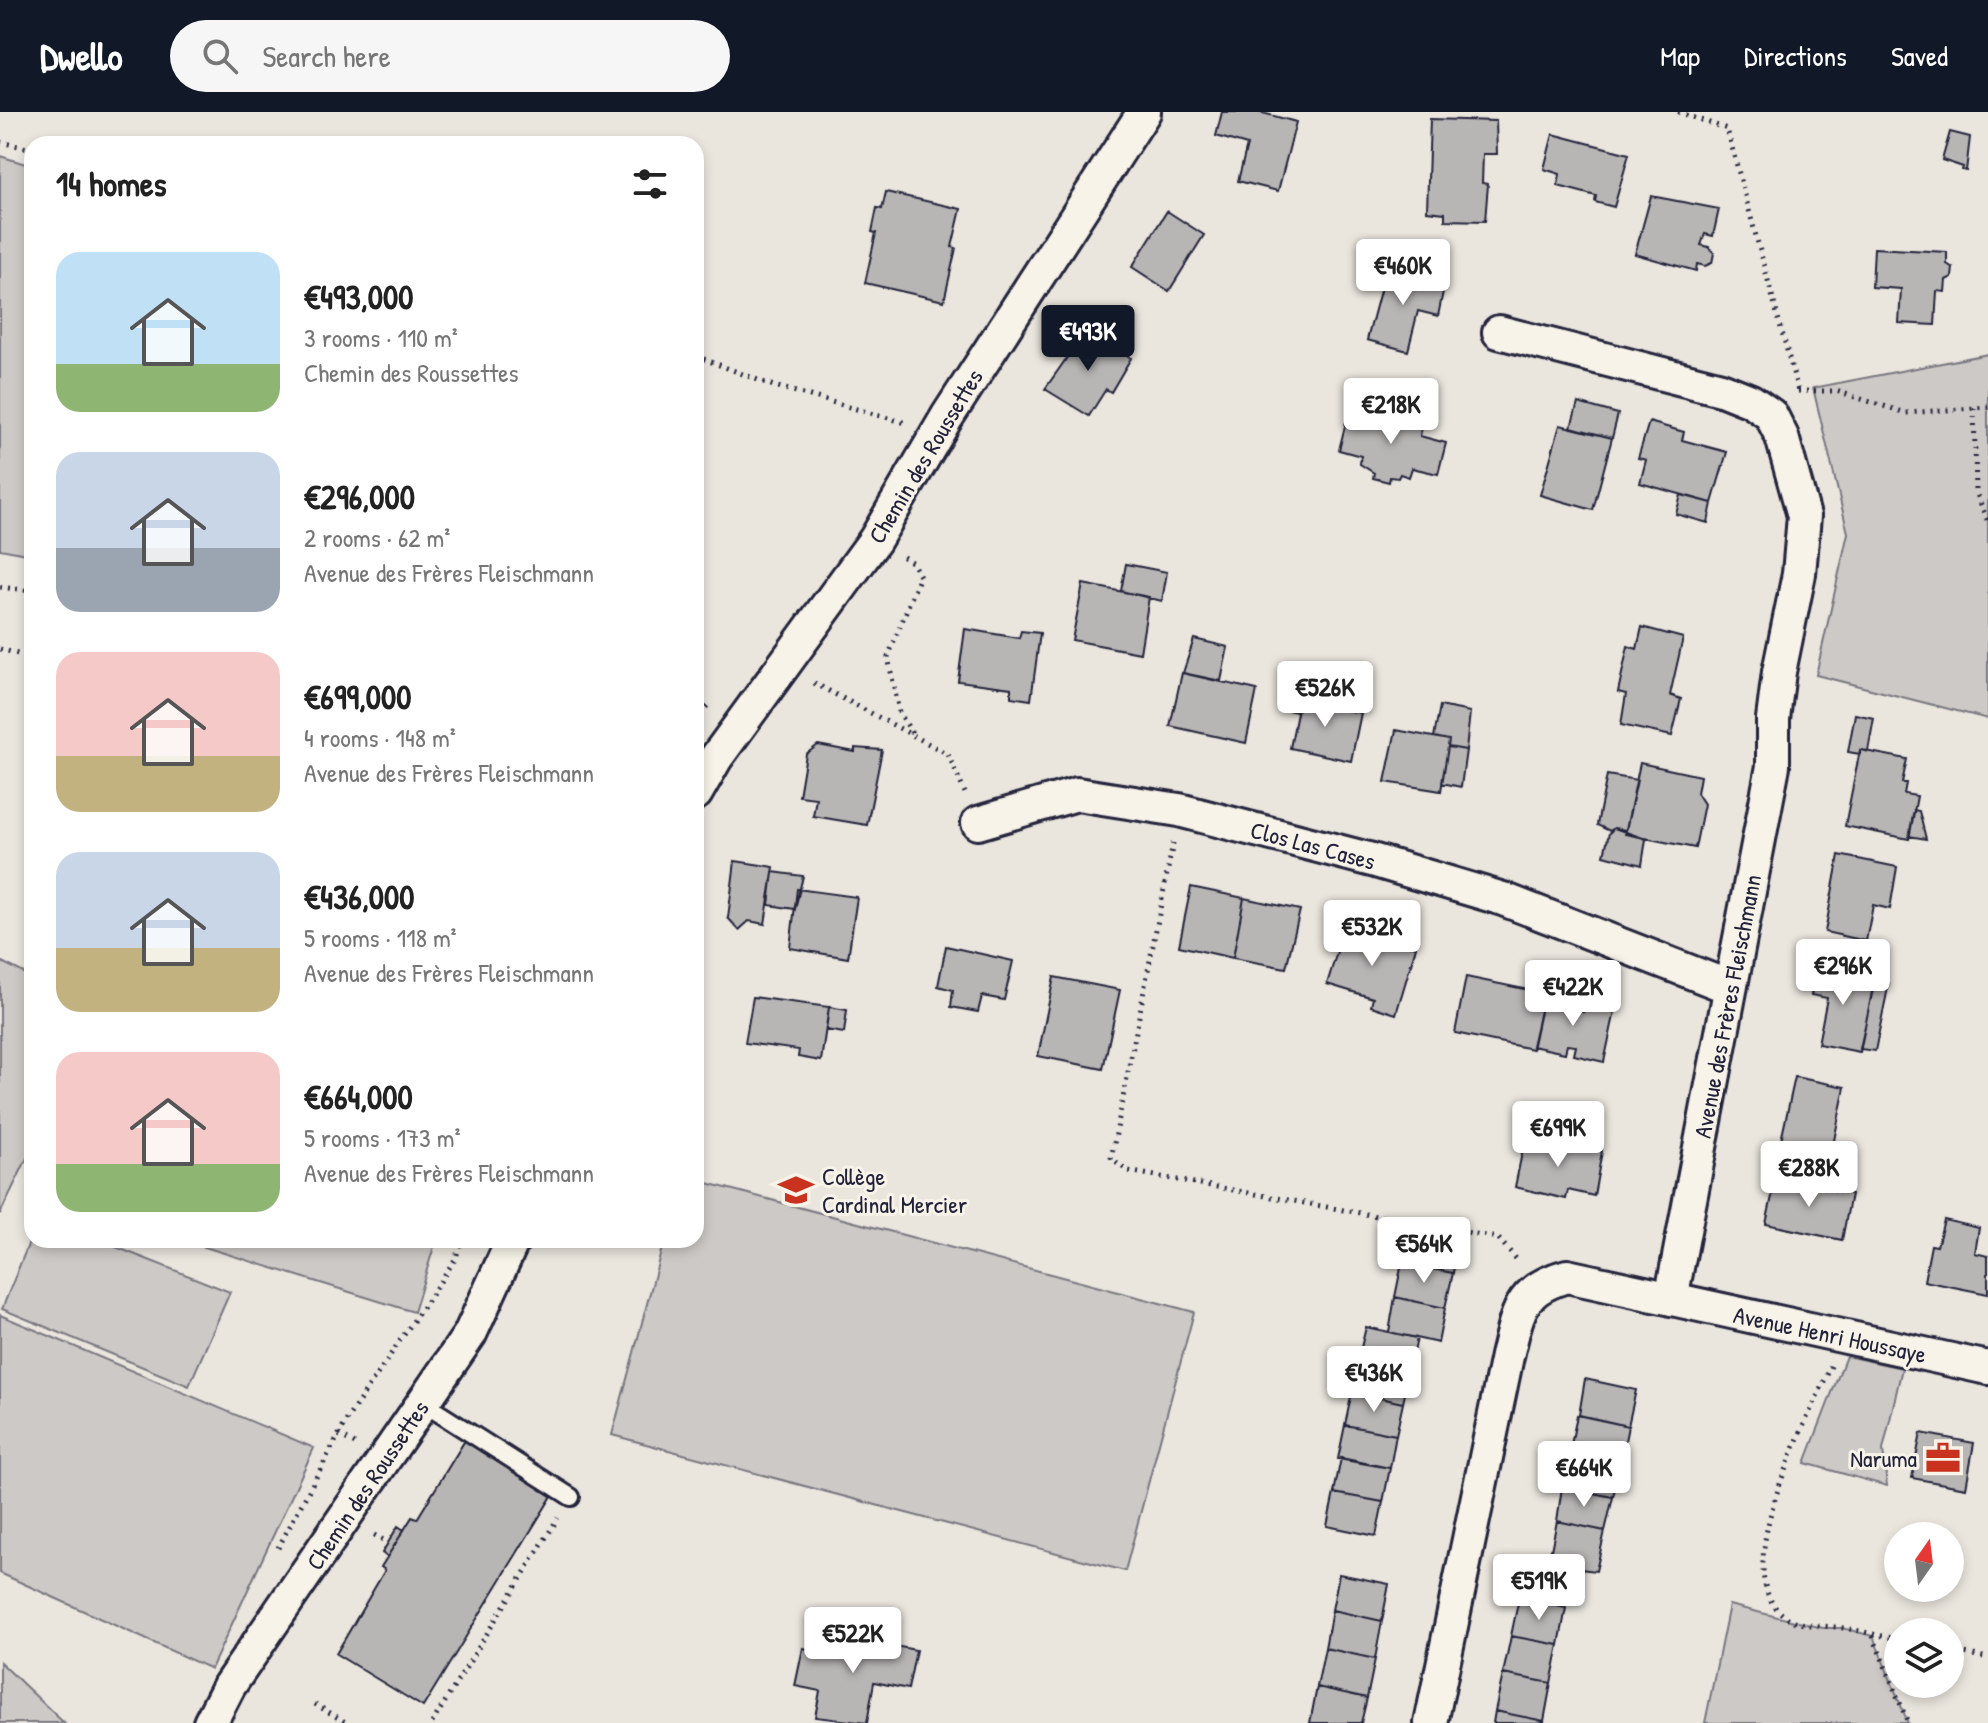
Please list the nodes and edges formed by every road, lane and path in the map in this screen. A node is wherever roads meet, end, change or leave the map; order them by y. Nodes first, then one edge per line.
1 (1144, 112) edge
2 (1678, 112) edge
3 (0, 142) edge
4 (24, 147) edge
5 (1499, 332) dead end
6 (704, 359) edge
7 (1798, 391) junction
8 (1801, 405) dead end
9 (1988, 407) edge
10 (1974, 408) junction
11 (909, 424) dead end
12 (1988, 522) edge
13 (875, 540) junction
14 (0, 587) edge
15 (24, 590) edge
16 (0, 649) edge
17 (24, 656) edge
18 (783, 666) junction
19 (914, 735) junction
20 (704, 779) edge
21 (1179, 810) junction
22 (978, 823) joint
23 (1729, 987) junction
24 (459, 1248) edge
25 (509, 1248) edge
26 (1540, 1286) junction
27 (1671, 1299) junction
28 (1843, 1338) junction
29 (1988, 1368) edge
30 (423, 1403) junction
31 (571, 1497) joint
32 (374, 1535) dead end
33 (387, 1542) dead end
34 (274, 1555) dead end
35 (1873, 1636) junction
36 (1884, 1637) edge
37 (1964, 1653) edge
38 (1988, 1658) edge
39 (315, 1704) dead end
40 (210, 1723) edge
41 (347, 1723) edge
42 (432, 1723) edge
43 (1431, 1723) edge
44 (1908, 1723) edge

1 - 13 street, Chemin des Roussettes
2 - 7 path
3 - 4 path
5 - 23 street, Avenue des Frères Fleischmann
6 - 11 path
7 - 8 path
7 - 10 path
9 - 10 path
10 - 12 path
13 - 18 street, Chemin des Roussettes
13 - 19 path
14 - 15 path
16 - 17 path
18 - 19 path
18 - 20 street, Chemin des Roussettes
19 - 22 path
21 - 22 street, Clos Las Cases
21 - 23 street, Clos Las Cases
21 - 26 path
23 - 27 street, Avenue des Frères Fleischmann
24 - 34 path
25 - 30 street, Chemin des Roussettes
26 - 27 street
26 - 43 street
27 - 28 street, Avenue Henri Houssaye
28 - 29 street, Avenue Henri Houssaye
28 - 35 path
30 - 31 lane
30 - 40 street, Chemin des Roussettes
31 - 42 path
32 - 33 path
35 - 36 path
35 - 44 path
37 - 38 path
39 - 41 path

